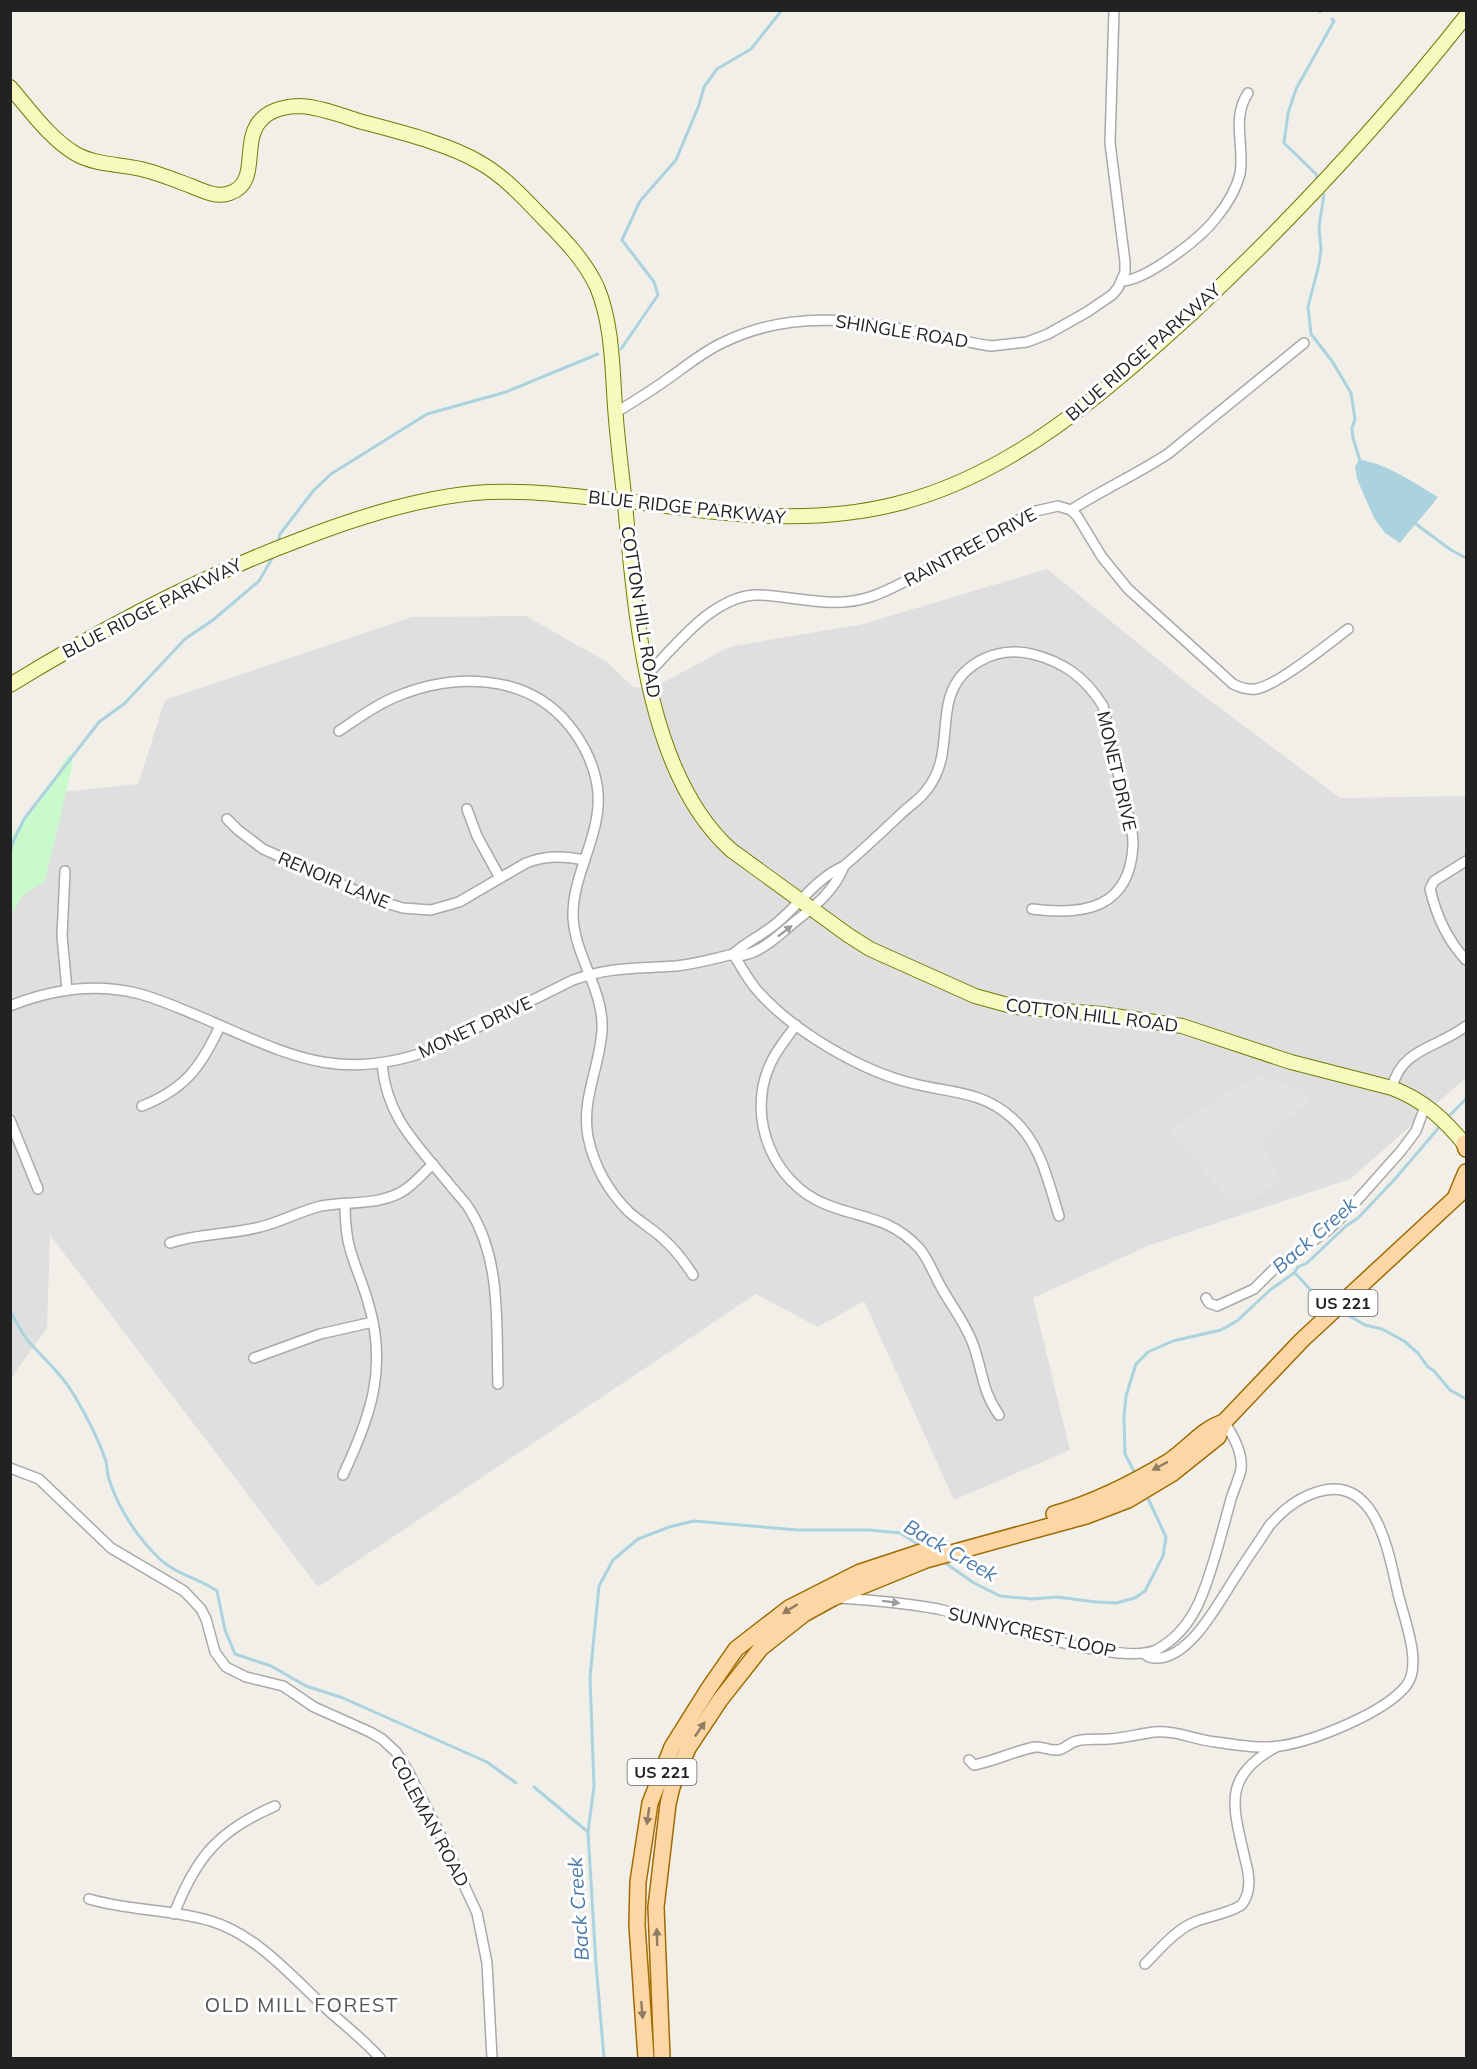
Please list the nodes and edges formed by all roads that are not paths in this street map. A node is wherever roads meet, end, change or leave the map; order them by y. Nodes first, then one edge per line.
1 (1114, 10) edge
2 (1467, 16) edge
3 (10, 87) edge
4 (1248, 93) dead end
5 (1122, 281) junction
6 (1304, 343) dead end
7 (615, 413) junction
8 (1071, 510) junction
9 (1348, 629) dead end
10 (648, 674) junction
11 (10, 685) edge
12 (339, 731) dead end
13 (467, 808) dead end
14 (227, 819) dead end
15 (585, 860) junction
16 (1467, 861) edge
17 (844, 866) junction
18 (65, 871) dead end
19 (500, 878) junction
20 (799, 900) junction
21 (813, 909) junction
22 (1032, 909) dead end
23 (733, 954) junction
24 (1467, 960) edge
25 (591, 974) junction
26 (67, 990) junction
27 (10, 1006) edge
28 (796, 1024) junction
29 (220, 1026) junction
30 (1467, 1026) edge
31 (382, 1064) junction
32 (1392, 1088) junction
33 (1426, 1104) junction
34 (142, 1106) dead end
35 (10, 1120) edge
36 (1466, 1146) edge
37 (433, 1164) junction
38 (1467, 1172) edge
39 (1467, 1188) edge
40 (38, 1190) dead end
41 (1454, 1199) junction
42 (345, 1204) junction
43 (1059, 1216) dead end
44 (170, 1243) dead end
45 (693, 1275) dead end
46 (1206, 1298) dead end
47 (373, 1322) junction
48 (254, 1358) dead end
49 (498, 1384) dead end
50 (999, 1415) dead end
51 (1224, 1422) junction
52 (10, 1468) edge
53 (343, 1474) dead end
54 (866, 1576) junction
55 (833, 1598) junction
56 (1144, 1653) junction
57 (1278, 1746) junction
58 (969, 1760) dead end
59 (275, 1806) dead end
60 (89, 1899) dead end
61 (174, 1914) junction
62 (1145, 1964) dead end
63 (380, 2058) edge
64 (492, 2058) edge
65 (646, 2058) edge
66 (662, 2058) edge

1 - 5 street
2 - 11 street, BLUE RIDGE PARKWAY, bridge
3 - 7 street, COTTON HILL ROAD
4 - 5 street, SHINGLE ROAD
5 - 7 street, SHINGLE ROAD
6 - 8 street
7 - 10 street, COTTON HILL ROAD
8 - 9 street
8 - 10 street, RAINTREE DRIVE
10 - 20 street, COTTON HILL ROAD
12 - 15 street
13 - 19 street
14 - 19 street, RENOIR LANE
15 - 19 street, RENOIR LANE
15 - 25 street
16 - 24 street
17 - 20 street, MONET DRIVE
17 - 21 street, MONET DRIVE
17 - 22 street, MONET DRIVE
18 - 26 street
20 - 21 street, COTTON HILL ROAD
20 - 23 street, MONET DRIVE
23 -> 21 street, MONET DRIVE
21 - 32 street, COTTON HILL ROAD
23 - 25 street, MONET DRIVE
23 - 28 street
25 - 31 street, MONET DRIVE
25 - 45 street
26 - 27 street, MONET DRIVE
26 - 29 street, MONET DRIVE
28 - 43 street
28 - 50 street
29 - 31 street, MONET DRIVE
29 - 34 street
30 - 32 street
31 - 37 street
32 - 33 street, COTTON HILL ROAD
33 - 36 street, COTTON HILL ROAD
33 - 46 street
35 - 40 street
37 - 42 street
37 - 49 street
38 - 41 main road
39 - 41 main road, US 221
41 - 51 main road, US 221
42 - 44 street
42 - 47 street
47 - 48 street
47 - 53 street
51 - 54 main road, US 221
51 - 56 street
52 - 64 street, COLEMAN ROAD
54 - 55 main road, US 221
54 -> 65 main road, US 221
55 -> 56 street, SUNNYCREST LOOP
66 -> 55 main road, US 221
56 - 57 street, SUNNYCREST LOOP
57 - 58 street
57 - 62 street
59 - 61 street
60 - 61 street
61 - 63 street

